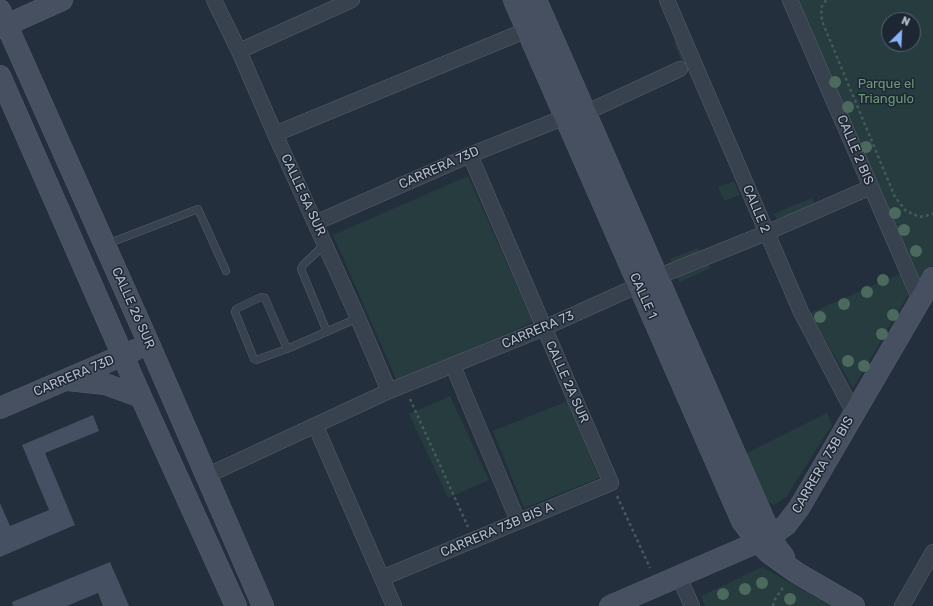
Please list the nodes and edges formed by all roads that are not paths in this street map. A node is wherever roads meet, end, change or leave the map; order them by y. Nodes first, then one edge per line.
1 (62, 0) edge
2 (214, 0) edge
3 (352, 0) edge
4 (514, 0) edge
5 (536, 0) edge
6 (667, 0) edge
7 (790, 0) edge
8 (2, 21) edge
9 (527, 30) junction
10 (546, 49) junction
11 (239, 51) junction
12 (680, 69) dead end
13 (0, 76) edge
14 (585, 113) junction
15 (565, 117) junction
16 (275, 134) junction
17 (470, 155) junction
18 (871, 187) junction
19 (315, 223) junction
20 (766, 233) junction
21 (325, 244) junction
22 (105, 245) junction
23 (226, 272) dead end
24 (657, 277) junction
25 (933, 278) edge
26 (638, 286) junction
27 (920, 300) junction
28 (358, 318) junction
29 (544, 328) junction
30 (327, 332) junction
31 (149, 344) junction
32 (287, 349) junction
33 (122, 355) junction
34 (453, 366) junction
35 (65, 380) junction
36 (389, 391) junction
37 (141, 397) junction
38 (0, 407) edge
39 (854, 413) junction
40 (316, 427) junction
41 (206, 476) junction
42 (611, 483) joint
43 (518, 521) junction
44 (764, 539) junction
45 (933, 552) edge
46 (679, 577) junction
47 (382, 578) junction
48 (236, 606) edge
49 (263, 606) edge
50 (394, 606) edge
51 (610, 606) edge
52 (692, 606) edge
53 (854, 606) edge
54 (902, 606) edge

1 - 8 street
2 - 11 street, CALLE 5A SUR
3 - 11 street
4 - 9 street, CALLE 1
5 - 10 street, CALLE 1
6 - 20 street, CALLE 2
7 - 18 street, CALLE 2 BIS
8 - 22 street, CALLE 26 SUR
9 - 10 street, CALLE 1
9 - 16 street
10 - 14 street, CALLE 1
10 - 15 street, CALLE 1
11 - 16 street, CALLE 5A SUR
12 - 14 street
13 - 33 street
14 - 24 street, CALLE 1
15 - 17 street, CARRERA 73D
15 - 26 street, CALLE 1
16 - 19 street, CALLE 5A SUR
17 - 19 street, CARRERA 73D
17 - 29 street, CALLE 2A SUR
18 - 20 street, CARRERA 73
18 - 27 street, CALLE 2 BIS
19 - 21 street, CALLE 5A SUR
20 - 24 street, CARRERA 73
20 - 39 street, CALLE 2
21 - 28 street, CALLE 5A SUR
21 - 30 lane
22 - 23 lane
22 - 31 street, CALLE 26 SUR
24 - 26 street, CARRERA 73
24 - 44 street, CALLE 1
25 - 27 street, CARRERA 73B BIS
26 - 29 street, CARRERA 73
26 - 44 street, CALLE 1
27 - 39 street, CARRERA 73B BIS
28 - 30 lane
28 - 36 street, CALLE 5A SUR
29 - 34 street, CARRERA 73
29 - 42 street, CALLE 2A SUR
30 - 32 lane
31 - 33 street, CARRERA 73D
31 - 41 street, CALLE 26 SUR
32 - 32 lane
33 - 35 street, CARRERA 73D
33 - 37 street
34 - 36 street, CARRERA 73
34 - 43 street
35 - 37 street
35 - 38 street, CARRERA 73D
36 - 40 street, CARRERA 73
37 - 48 street
39 - 44 street, CARRERA 73B BIS
40 - 41 street, CARRERA 73
40 - 47 street
41 - 49 street, CALLE 26 SUR
42 - 43 street, CARRERA 73B BIS A
43 - 47 street, CARRERA 73B BIS A
44 - 46 street, CARRERA 73B BIS
44 - 53 street, CALLE 1
45 - 54 street
46 - 51 street, CARRERA 73B BIS
46 - 52 street
47 - 50 street

